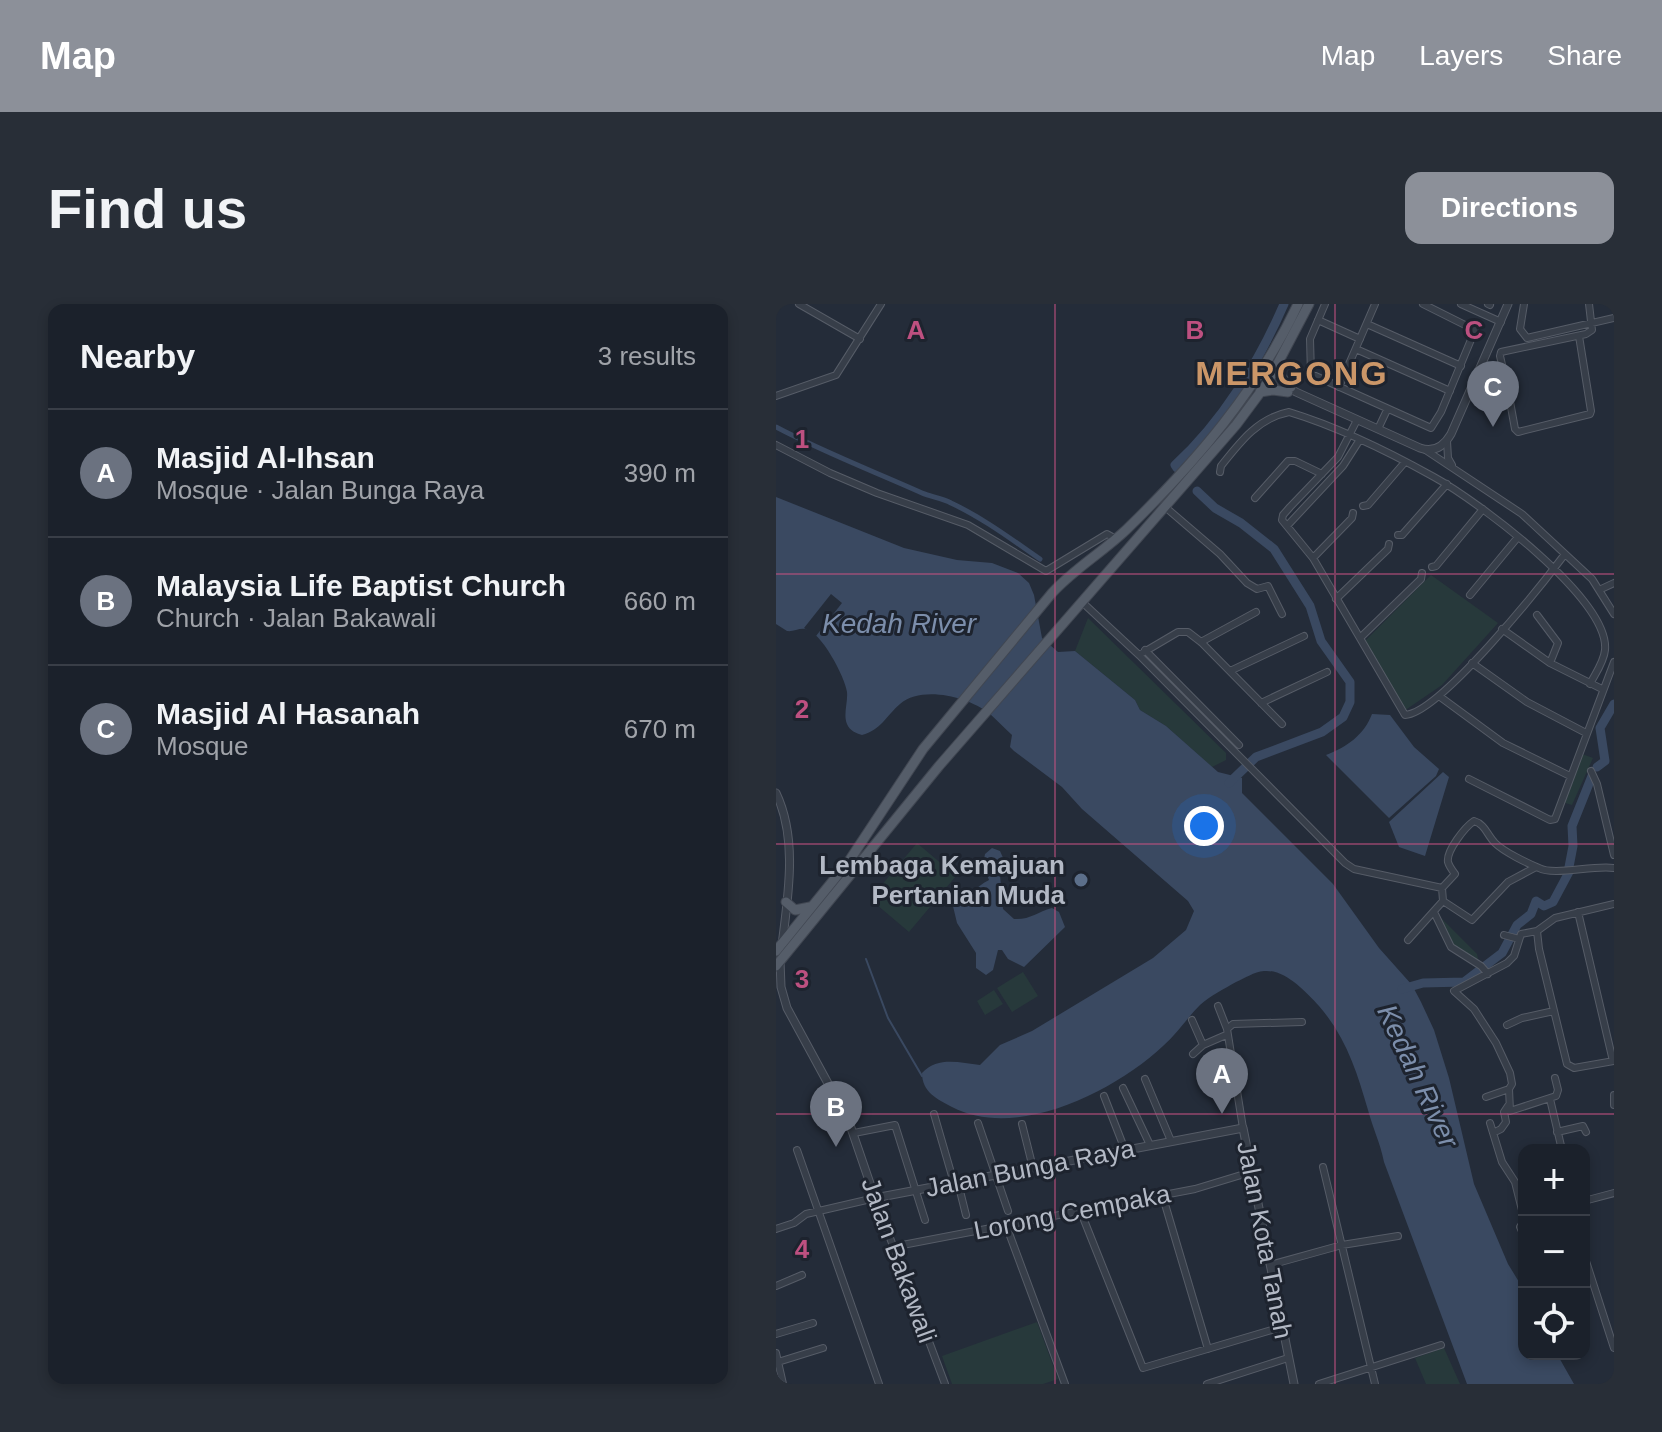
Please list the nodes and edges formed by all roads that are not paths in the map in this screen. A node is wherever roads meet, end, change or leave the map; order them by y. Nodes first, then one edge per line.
1 (799, 304) edge
2 (881, 304) edge
3 (1298, 304) edge
4 (1309, 304) edge
5 (1325, 304) edge
6 (1375, 304) edge
7 (1423, 304) edge
8 (1461, 304) edge
9 (1489, 304) edge
10 (1508, 304) edge
11 (1524, 304) edge
12 (1589, 304) edge
13 (1484, 315) junction
14 (1614, 318) edge
15 (1318, 320) junction
16 (1501, 322) junction
17 (1592, 323) junction
18 (1367, 324) junction
19 (1579, 336) junction
20 (860, 339) junction
21 (1360, 339) junction
22 (1356, 349) junction
23 (1278, 364) junction
24 (1461, 366) junction
25 (1265, 377) junction
26 (1339, 387) junction
27 (1452, 387) junction
28 (1291, 390) junction
29 (1260, 392) junction
30 (1470, 392) junction
31 (776, 396) edge
32 (1387, 410) junction
33 (1357, 420) junction
34 (1378, 429) junction
35 (1349, 436) junction
36 (1359, 441) junction
37 (1447, 441) junction
38 (776, 445) edge
39 (1427, 451) junction
40 (1405, 462) junction
41 (1452, 465) junction
42 (1194, 467) junction
43 (1220, 472) dead end
44 (1322, 474) junction
45 (1179, 482) junction
46 (1447, 484) junction
47 (1255, 498) dead end
48 (1164, 506) junction
49 (1365, 506) dead end
50 (1483, 509) junction
51 (1353, 513) dead end
52 (1287, 526) junction
53 (1398, 535) dead end
54 (1518, 537) junction
55 (1116, 539) junction
56 (1389, 544) dead end
57 (1565, 554) junction
58 (1313, 558) junction
59 (1432, 567) dead end
60 (1553, 569) junction
61 (1422, 573) dead end
62 (1614, 583) edge
63 (1599, 590) junction
64 (1470, 595) dead end
65 (1336, 599) junction
66 (1081, 601) junction
67 (1256, 612) dead end
68 (1282, 614) dead end
69 (1614, 614) edge
70 (1537, 615) dead end
71 (1502, 629) junction
72 (1304, 636) dead end
73 (1360, 638) junction
74 (1201, 642) junction
75 (1142, 653) junction
76 (1614, 662) edge
77 (1472, 663) junction
78 (1550, 663) junction
79 (1230, 671) junction
80 (1327, 672) dead end
81 (1590, 684) junction
82 (1602, 689) junction
83 (1439, 696) junction
84 (1261, 703) junction
85 (1282, 724) dead end
86 (1586, 733) junction
87 (1239, 745) dead end
88 (1591, 771) dead end
89 (1570, 776) junction
90 (1469, 779) dead end
91 (776, 793) edge
92 (1614, 855) edge
93 (1536, 867) junction
94 (1614, 868) edge
95 (1442, 888) junction
96 (1443, 901) junction
97 (786, 902) junction
98 (1614, 904) edge
99 (815, 905) junction
100 (1434, 912) junction
101 (1578, 912) junction
102 (789, 927) junction
103 (808, 927) junction
104 (1537, 931) junction
105 (1408, 940) dead end
106 (779, 948) edge
107 (778, 964) edge
108 (1485, 970) junction
109 (1218, 1006) dead end
110 (1554, 1011) junction
111 (1192, 1020) dead end
112 (1302, 1022) dead end
113 (1507, 1025) dead end
114 (1226, 1032) junction
115 (1203, 1045) junction
116 (1193, 1054) dead end
117 (1614, 1061) edge
118 (1555, 1078) dead end
119 (1145, 1079) dead end
120 (1123, 1088) dead end
121 (1509, 1089) junction
122 (1614, 1095) edge
123 (1104, 1096) dead end
124 (1486, 1097) dead end
125 (1550, 1099) junction
126 (1614, 1105) edge
127 (1508, 1106) junction
128 (934, 1114) dead end
129 (978, 1123) dead end
130 (1490, 1123) dead end
131 (1022, 1124) dead end
132 (1243, 1128) junction
133 (1557, 1132) junction
134 (1586, 1132) dead end
135 (854, 1133) junction
136 (1493, 1133) junction
137 (1171, 1141) junction
138 (1560, 1144) edge
139 (1150, 1145) junction
140 (797, 1150) dead end
141 (1125, 1150) junction
142 (1323, 1167) dead end
143 (1033, 1168) junction
144 (1251, 1172) junction
145 (996, 1175) junction
146 (954, 1183) junction
147 (915, 1191) junction
148 (1614, 1193) edge
149 (1162, 1194) junction
150 (875, 1198) junction
151 (1590, 1199) edge
152 (1080, 1210) junction
153 (818, 1211) junction
154 (1008, 1211) dead end
155 (966, 1215) dead end
156 (1523, 1216) edge
157 (925, 1220) dead end
158 (1006, 1225) junction
159 (776, 1229) edge
160 (1398, 1236) dead end
161 (1342, 1245) junction
162 (892, 1247) junction
163 (1270, 1265) junction
164 (1590, 1274) edge
165 (802, 1275) dead end
166 (776, 1286) edge
167 (813, 1323) dead end
168 (1282, 1327) junction
169 (776, 1334) edge
170 (1441, 1345) dead end
171 (823, 1348) dead end
172 (1614, 1348) edge
173 (1208, 1349) junction
174 (776, 1353) edge
175 (1288, 1358) junction
176 (778, 1362) edge
177 (1371, 1367) junction
178 (783, 1384) edge
179 (879, 1384) edge
180 (945, 1384) edge
181 (1065, 1384) edge
182 (1207, 1384) edge
183 (1294, 1384) edge
184 (1322, 1384) edge
185 (1375, 1384) edge

1 - 20 street
2 - 20 street
3 - 25 main road
4 - 23 main road
5 - 15 street
6 - 18 street
7 - 24 street
8 - 13 street
9 - 13 street
10 - 16 street
11 - 17 street
12 - 17 street
13 - 16 street
14 - 17 street
15 - 21 street
15 - 26 street
16 - 30 street
17 - 19 street
18 - 21 street
18 - 24 street
19 - 19 street
20 - 31 street
21 - 22 street
22 - 26 street
22 - 27 street
23 - 25 main road
23 - 28 main road
24 - 27 street
25 - 28 street
25 - 29 main road
25 - 42 main road
26 - 32 street
27 - 30 street
27 - 32 street
28 - 29 main road
28 - 33 street
29 - 42 main road
30 - 37 street
32 - 34 street
33 - 34 street
33 - 35 street
34 - 39 street
35 - 36 street
35 - 43 street
35 - 44 street
36 - 40 street
36 - 52 street
37 - 39 street
37 - 41 street
38 - 55 street
39 - 41 street
40 - 46 street
40 - 49 street
41 - 57 street
42 - 45 main road
44 - 47 street
44 - 52 street
45 - 48 main road
45 - 55 main road
46 - 50 street
46 - 53 street
48 - 66 main road
48 - 68 street
50 - 54 street
50 - 59 street
51 - 58 street
52 - 58 street
54 - 60 street
54 - 64 street
55 - 99 main road
56 - 65 street
57 - 60 street
57 - 63 street
58 - 65 street
60 - 71 street
60 - 81 street
61 - 73 street
62 - 63 street
63 - 69 street
65 - 73 street
66 - 75 street
66 - 103 main road
67 - 74 street
70 - 78 street
71 - 77 street
71 - 78 street
72 - 79 street
73 - 83 street
74 - 75 street
74 - 79 street
75 - 87 street
75 - 95 street
76 - 82 street
77 - 83 street
77 - 86 street
78 - 81 street
79 - 84 street
80 - 84 street
81 - 82 street
82 - 86 street
83 - 89 street
84 - 85 street
86 - 89 street
88 - 92 street
89 - 90 street
91 - 97 street
93 - 94 street
93 - 95 street
93 - 96 street
95 - 96 street
96 - 100 street
97 - 99 main road
97 - 102 street
98 - 101 street
99 - 102 main road
100 - 105 street
100 - 108 street
101 - 104 street
101 - 117 street
102 - 103 main road
102 - 106 main road
103 - 107 main road
104 - 108 street
104 - 110 street
106 - 107 street, Jalan Bakawali
107 - 135 street, Jalan Bakawali
108 - 121 street
109 - 114 street, Jalan Kota Tanah
110 - 113 street
110 - 117 street
111 - 115 street
112 - 114 street
114 - 115 street
114 - 132 street, Jalan Kota Tanah
115 - 116 street
118 - 125 street
119 - 137 street
120 - 139 street
121 - 124 street
121 - 127 street
122 - 126 street
123 - 141 street
125 - 127 street
125 - 133 street
127 - 136 street
128 - 146 street
129 - 145 street
130 - 136 street
131 - 143 street
132 - 137 street, Jalan Bunga Raya
132 - 144 street, Jalan Kota Tanah
133 - 134 street
133 - 138 street
135 - 147 street
135 - 150 street, Jalan Bakawali
136 - 156 street
137 - 139 street, Jalan Bunga Raya
139 - 141 street, Jalan Bunga Raya
140 - 153 street
141 - 143 street, Jalan Bunga Raya
142 - 161 street
143 - 145 street, Jalan Bunga Raya
144 - 149 street, Lorong Cempaka
144 - 163 street, Jalan Kota Tanah
145 - 146 street, Jalan Bunga Raya
145 - 154 street
146 - 147 street, Jalan Bunga Raya
146 - 155 street
147 - 150 street, Jalan Bunga Raya
147 - 157 street
148 - 151 street
149 - 152 street, Lorong Cempaka
149 - 173 street
150 - 153 street, Jalan Bunga Raya
150 - 162 street, Jalan Bakawali
152 - 158 street, Lorong Cempaka
152 - 173 street
153 - 159 street, Jalan Bunga Raya
153 - 179 street
158 - 162 street, Lorong Cempaka
158 - 181 street
160 - 161 street
161 - 163 street
161 - 177 street
162 - 180 street, Jalan Bakawali
163 - 168 street, Jalan Kota Tanah
164 - 172 street
165 - 166 street
167 - 169 street
168 - 173 street
168 - 175 street, Jalan Kota Tanah
170 - 177 street
171 - 176 street
174 - 176 street
175 - 182 street
175 - 183 street, Jalan Kota Tanah
176 - 178 street
177 - 184 street
177 - 185 street

